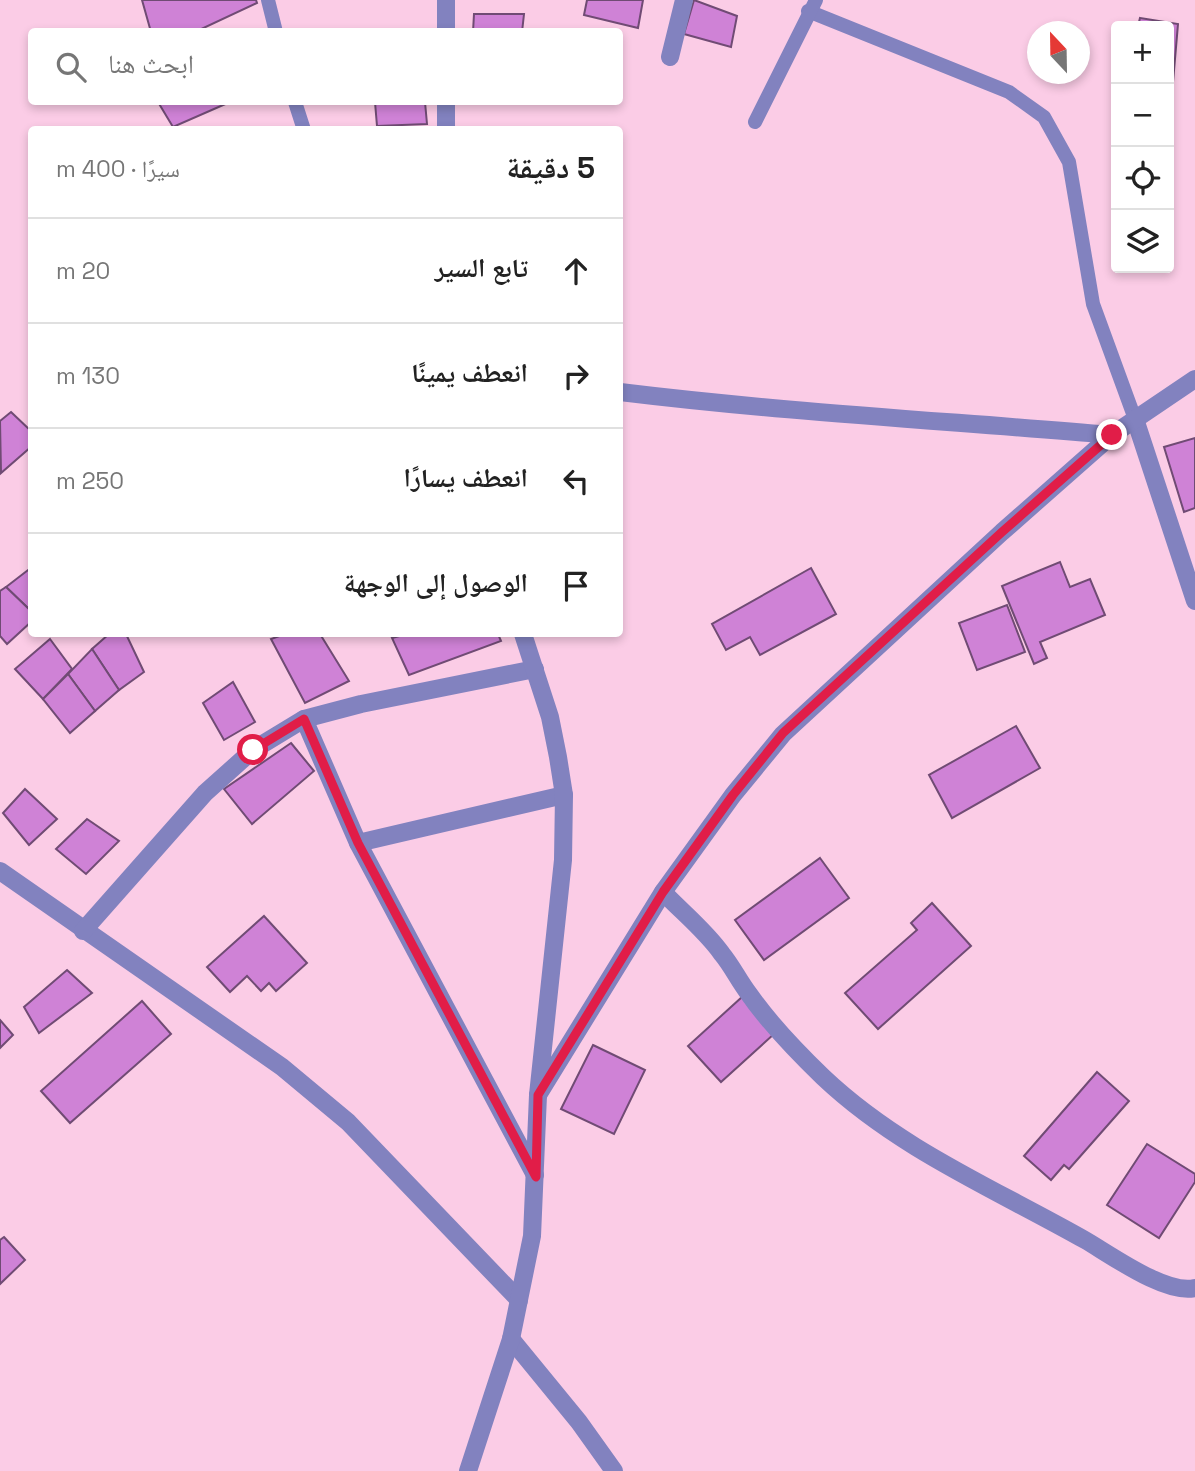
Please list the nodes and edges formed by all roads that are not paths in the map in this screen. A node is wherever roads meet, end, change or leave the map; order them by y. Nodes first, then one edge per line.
1 (268, 0) edge
2 (446, 0) edge
3 (684, 0) edge
4 (812, 6) edge
5 (275, 28) edge
6 (446, 28) edge
7 (670, 57) dead end
8 (296, 105) edge
9 (446, 105) edge
10 (755, 122) dead end
11 (303, 126) edge
12 (446, 126) edge
13 (1195, 380) edge
14 (623, 392) edge
15 (1135, 419) junction
16 (1112, 435) junction
17 (1190, 568) edge
18 (1195, 601) edge
19 (524, 637) edge
20 (535, 669) junction
21 (304, 719) junction
22 (564, 795) junction
23 (358, 843) junction
24 (0, 872) edge
25 (663, 892) junction
26 (83, 931) junction
27 (538, 1095) junction
28 (536, 1177) junction
29 (1195, 1288) edge
30 (519, 1300) junction
31 (511, 1339) junction
32 (468, 1471) edge
33 (614, 1471) edge

1 - 5 lane
2 - 6 street
3 - 7 street
4 - 10 lane
4 - 15 lane
8 - 11 lane
9 - 12 street
13 - 15 street
14 - 16 street
15 - 16 street
15 - 17 street
16 - 25 street
17 - 18 street
19 - 20 street
20 - 21 street
20 - 22 street
21 - 23 street
21 - 26 street
22 - 23 street
22 - 27 street
23 - 28 street
24 - 26 street
25 - 27 street
25 - 29 street
26 - 30 street
27 - 28 street
28 - 30 street
30 - 31 street
31 - 32 street
31 - 33 street

